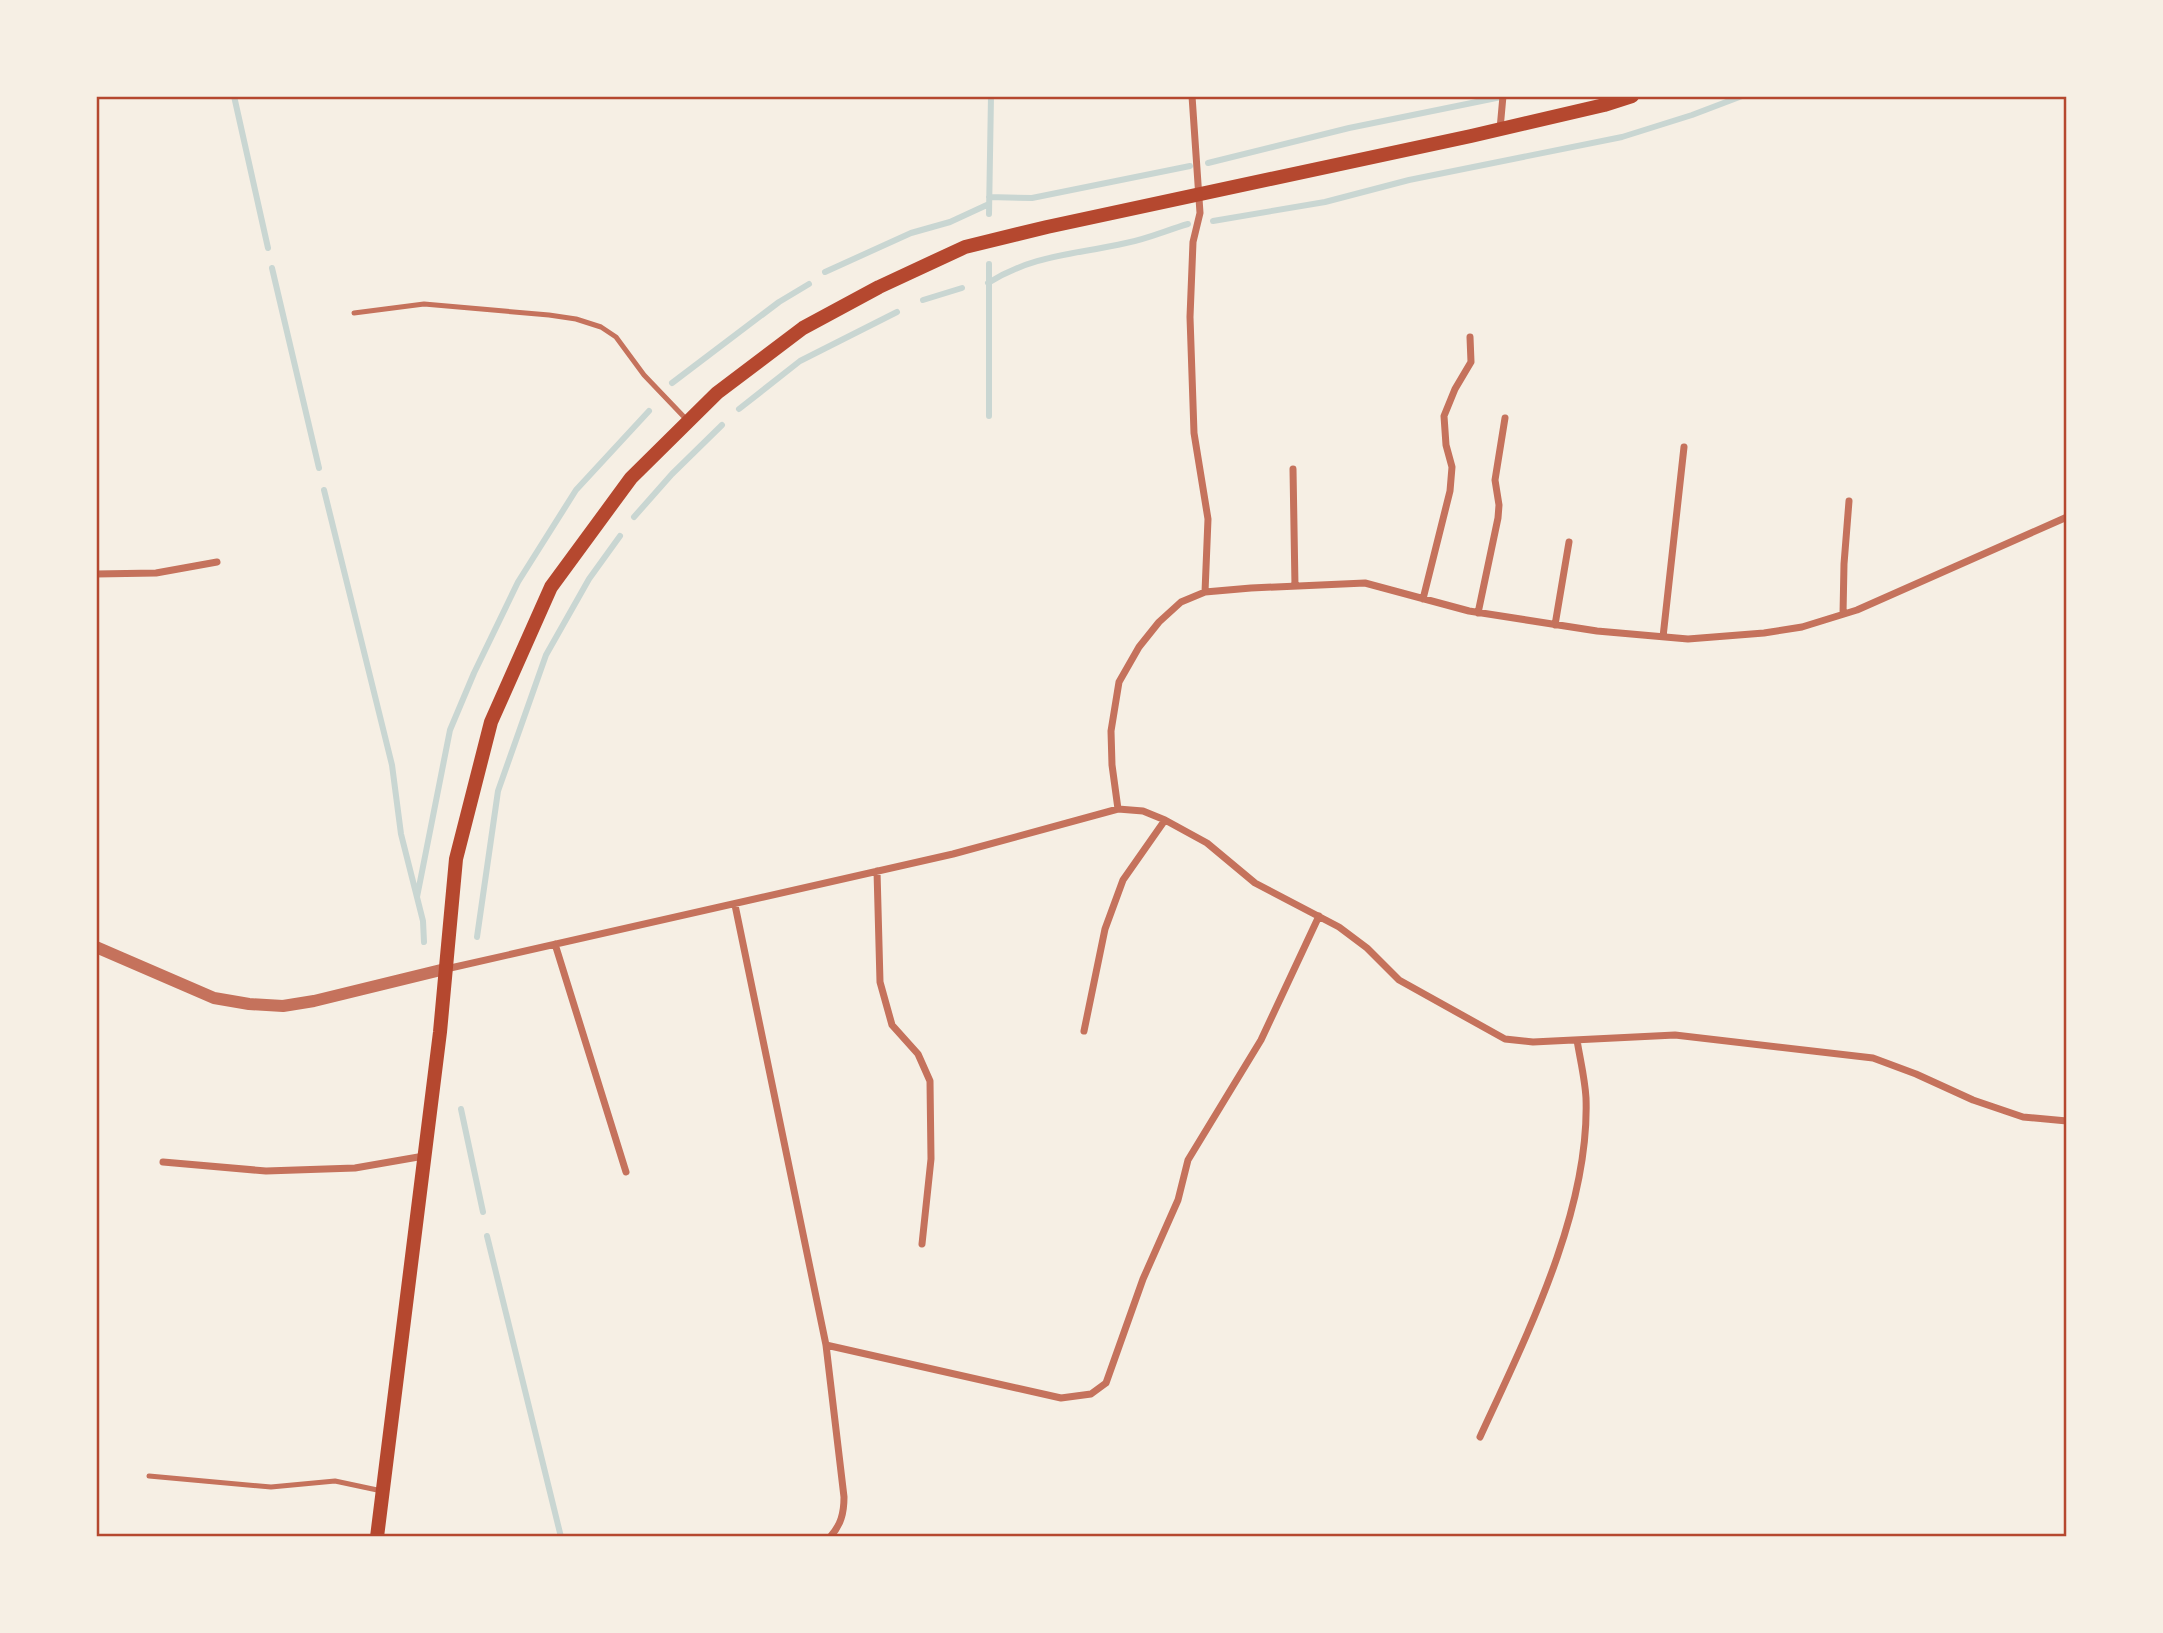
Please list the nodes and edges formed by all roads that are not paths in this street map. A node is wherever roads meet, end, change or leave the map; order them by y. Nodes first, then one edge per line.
1 (1192, 96) edge
2 (1632, 96) edge
3 (1503, 100) edge
4 (1500, 130) junction
5 (1199, 194) junction
6 (354, 313) dead end
7 (1469, 337) dead end
8 (1505, 418) dead end
9 (688, 421) junction
10 (1684, 447) dead end
11 (1293, 468) dead end
12 (1849, 501) dead end
13 (2067, 517) edge
14 (1569, 542) dead end
15 (218, 562) dead end
16 (96, 574) edge
17 (1295, 586) junction
18 (1205, 592) junction
19 (1423, 599) junction
20 (1478, 613) junction
21 (1843, 614) junction
22 (1555, 625) junction
23 (1663, 637) junction
24 (1118, 809) junction
25 (1165, 820) junction
26 (877, 871) junction
27 (735, 905) junction
28 (1319, 916) junction
29 (555, 944) junction
30 (96, 947) edge
31 (445, 969) junction
32 (1084, 1031) dead end
33 (1577, 1040) junction
34 (2067, 1121) edge
35 (424, 1156) junction
36 (163, 1162) dead end
37 (626, 1172) dead end
38 (922, 1244) dead end
39 (826, 1345) junction
40 (1480, 1437) dead end
41 (149, 1476) dead end
42 (382, 1491) junction
43 (377, 1537) edge
44 (830, 1537) edge

1 - 5 street
2 - 4 main road
3 - 4 street
4 - 5 main road
5 - 9 main road
5 - 18 street
6 - 9 lane
7 - 19 street
8 - 20 street
9 - 31 main road
10 - 23 street
11 - 17 street
12 - 21 street
13 - 21 street
14 - 22 street
15 - 16 street
17 - 18 street
17 - 19 street
18 - 24 street
19 - 20 street
20 - 22 street
21 - 23 street
22 - 23 street
24 - 25 street
24 - 26 street
25 - 28 street
25 - 32 street
26 - 27 street
26 - 38 street
27 - 29 street
27 - 39 street
28 - 33 street
28 - 39 street
29 - 31 street
29 - 37 street
30 - 31 street
31 - 35 main road
33 - 34 street
33 - 40 street
35 - 36 street
35 - 42 main road
39 - 44 street
41 - 42 lane
42 - 43 main road

